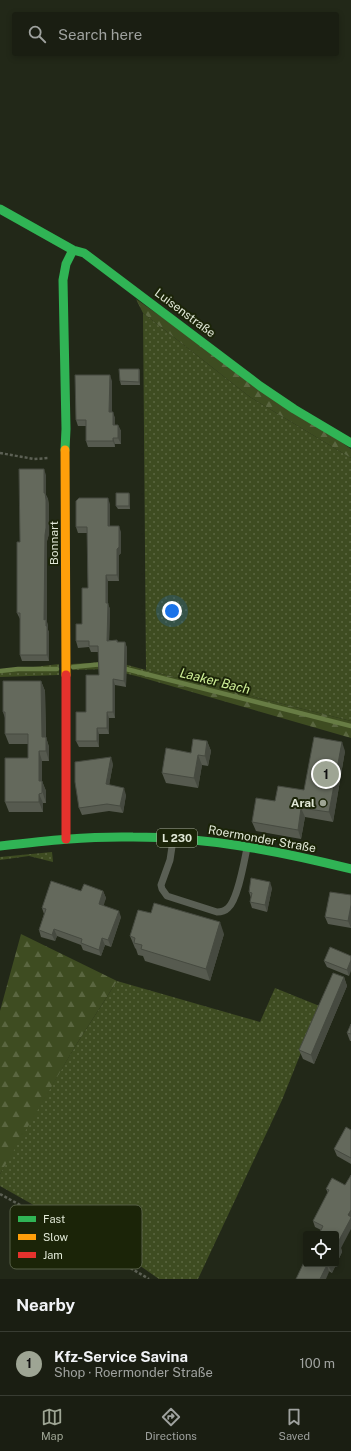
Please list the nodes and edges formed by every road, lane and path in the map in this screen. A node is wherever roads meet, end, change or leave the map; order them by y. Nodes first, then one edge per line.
1 (0, 209) edge
2 (73, 250) junction
3 (351, 443) edge
4 (0, 453) edge
5 (65, 457) junction
6 (173, 838) junction
7 (66, 839) junction
8 (0, 846) edge
9 (247, 847) junction
10 (351, 869) edge
11 (0, 1194) edge
12 (20, 1205) edge
13 (132, 1269) edge
14 (149, 1279) edge

1 - 2 street, Luisenstraße
2 - 3 street, Luisenstraße
2 - 5 street, Bonnart
4 - 5 path
5 - 7 street, Bonnart
6 - 7 street, Roermonder Straße / L 230
6 - 9 street, Roermonder Straße / L 230
6 - 9 lane
7 - 8 street, Roermonder Straße / L 230
9 - 10 street, Roermonder Straße / L 230
11 - 12 path
13 - 14 path

